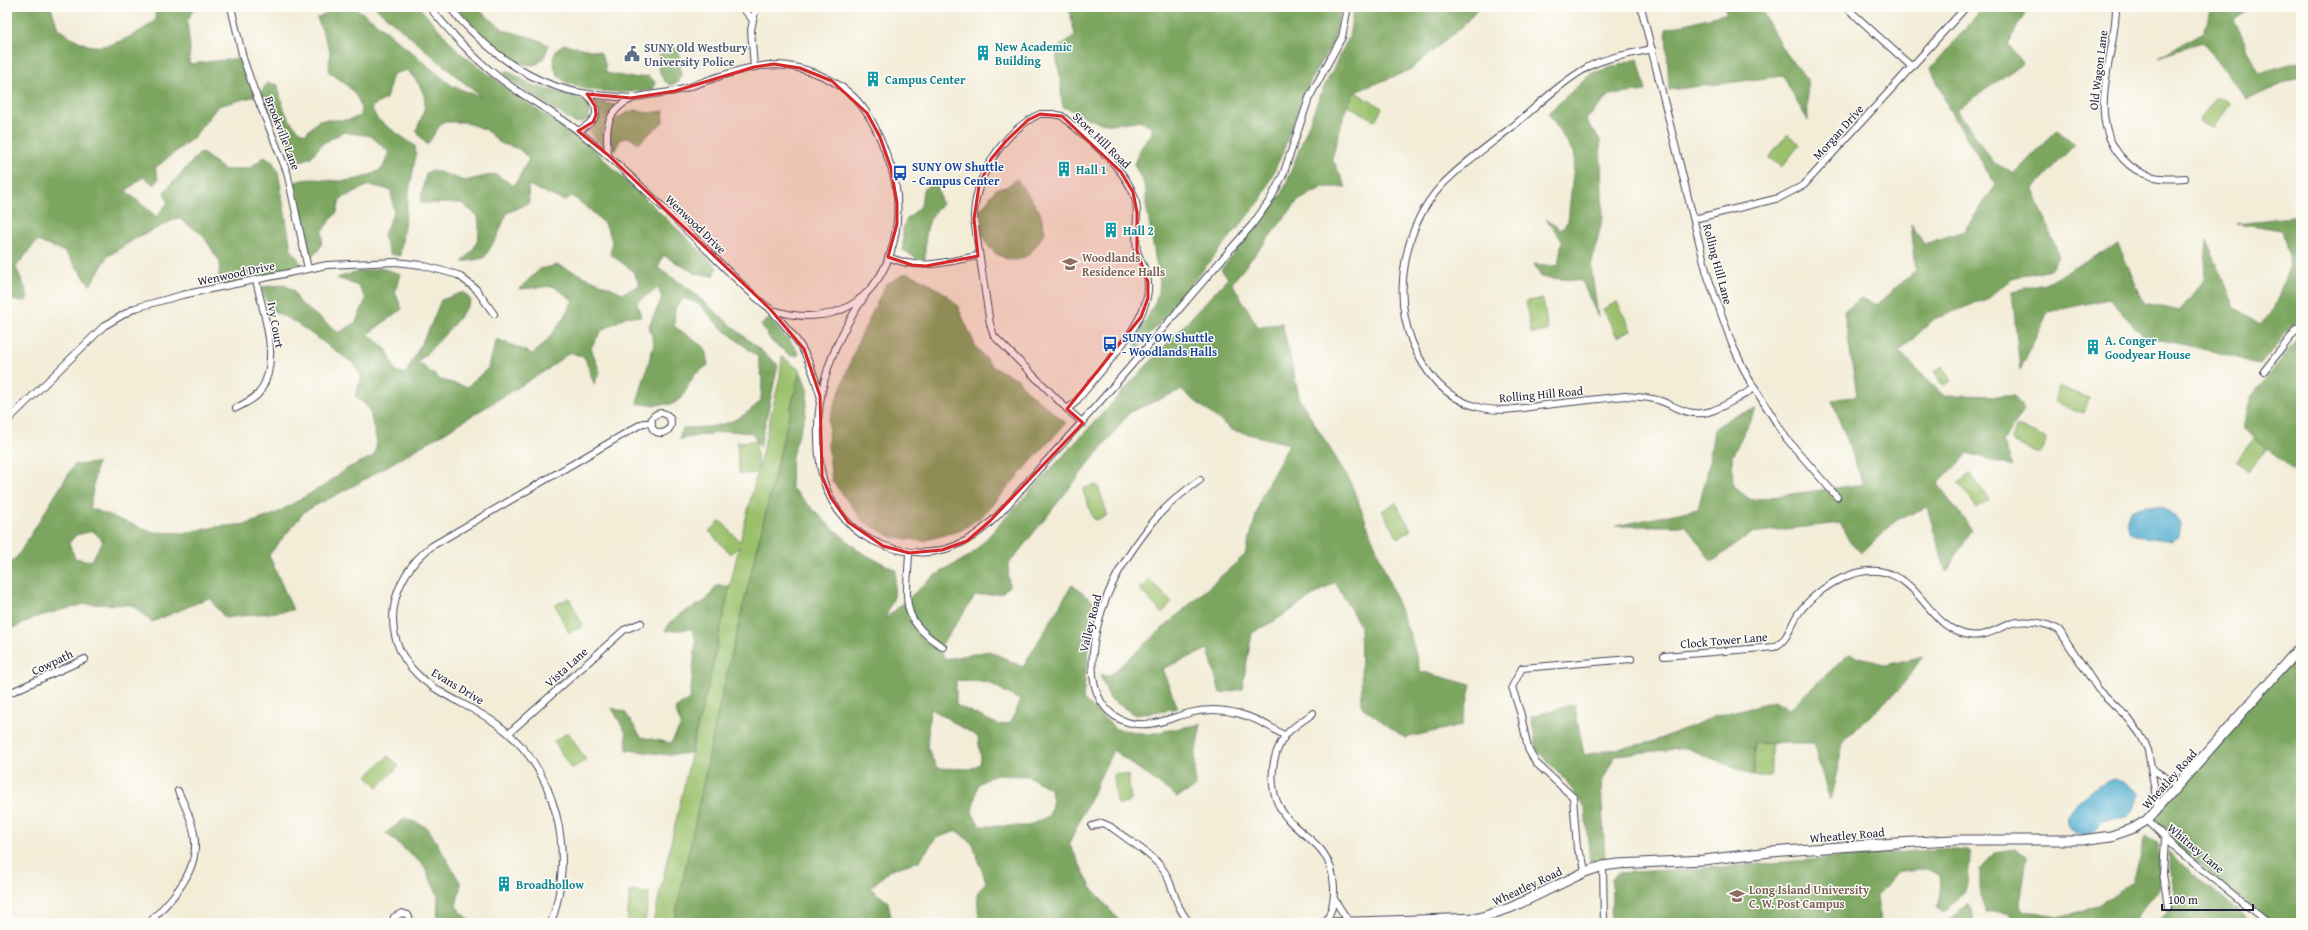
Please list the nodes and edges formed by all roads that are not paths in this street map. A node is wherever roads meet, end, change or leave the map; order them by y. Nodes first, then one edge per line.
1 (231, 7) edge
2 (429, 7) edge
3 (449, 7) edge
4 (742, 7) edge
5 (756, 7) edge
6 (1348, 7) edge
7 (1641, 7) edge
8 (1846, 7) edge
9 (1966, 7) edge
10 (2116, 7) edge
11 (752, 18) junction
12 (1652, 49) junction
13 (754, 67) junction
14 (1912, 67) junction
15 (587, 94) junction
16 (630, 98) junction
17 (578, 131) junction
18 (608, 155) junction
19 (2184, 178) dead end
20 (1694, 219) junction
21 (978, 256) junction
22 (888, 257) junction
23 (308, 269) junction
24 (256, 280) junction
25 (867, 293) junction
26 (770, 309) junction
27 (494, 314) dead end
28 (2301, 324) edge
29 (2264, 371) dead end
30 (1754, 388) junction
31 (820, 396) junction
32 (236, 408) dead end
33 (1067, 409) junction
34 (7, 421) edge
35 (652, 423) dead end
36 (1083, 423) junction
37 (1200, 480) dead end
38 (1837, 497) dead end
39 (909, 553) junction
40 (642, 623) dead end
41 (2301, 646) edge
42 (943, 647) dead end
43 (1664, 656) dead end
44 (85, 659) dead end
45 (1631, 659) dead end
46 (7, 694) edge
47 (1313, 713) dead end
48 (510, 734) junction
49 (1285, 736) junction
50 (2152, 768) junction
51 (2179, 786) junction
52 (178, 791) dead end
53 (2158, 809) junction
54 (2147, 820) junction
55 (1092, 826) dead end
56 (2165, 838) junction
57 (1603, 866) junction
58 (1585, 872) junction
59 (1334, 899) junction
60 (2168, 907) dead end
61 (1351, 922) junction
62 (149, 923) edge
63 (393, 923) edge
64 (411, 923) edge
65 (551, 923) edge
66 (1190, 923) edge
67 (1325, 923) edge
68 (1604, 923) edge
69 (2268, 923) edge

1 - 23 street, Brookville Lane
2 - 17 street, Wenwood Drive
3 - 15 street
4 - 11 street
5 - 11 street
6 - 36 street
7 - 12 street, Rolling Hill Lane
8 - 14 street
9 - 14 street, Morgan Drive
10 - 19 street, Old Wagon Lane
11 - 13 street
12 - 20 street, Rolling Hill Lane
12 - 30 street, Rolling Hill Road
13 - 16 street
13 - 22 street
14 - 20 street, Morgan Drive
15 - 16 street
15 - 17 street
16 - 18 street
17 - 18 street, Wenwood Drive
18 - 26 street, Wenwood Drive
20 - 30 street, Rolling Hill Lane
21 - 22 street
21 - 33 street, Store Hill Road
21 - 33 street, Store Hill Road
22 - 25 street
23 - 24 street, Wenwood Drive
23 - 27 street, Wenwood Drive
24 - 32 street, Ivy Court
24 - 34 street, Wenwood Drive
25 - 26 street
25 - 31 street
26 - 31 street, Wenwood Drive
28 - 29 street
30 - 38 street, Rolling Hill Lane
31 - 39 street
33 - 36 street, Store Hill Road
35 - 48 street, Evans Drive
36 - 39 street
37 - 49 street, Valley Road
39 - 42 street
40 - 48 street, Vista Lane
41 - 51 main road, Wheatley Road
43 - 50 street, Clock Tower Lane
44 - 46 street, Cowpath
45 - 58 street
47 - 49 street
48 - 65 street, Evans Drive
49 - 59 street
50 - 51 street
50 - 53 street, Clock Tower Lane
51 - 53 main road, Wheatley Road
52 - 62 street
53 - 54 main road, Wheatley Road
54 - 56 street, Whitney Lane
54 - 57 main road, Wheatley Road
55 - 66 street
56 - 60 street
56 - 69 street, Whitney Lane
57 - 58 main road, Wheatley Road
57 - 68 street
58 - 61 main road, Wheatley Road
59 - 61 street
59 - 67 street
61 - 67 main road, Wheatley Road
63 - 64 street

